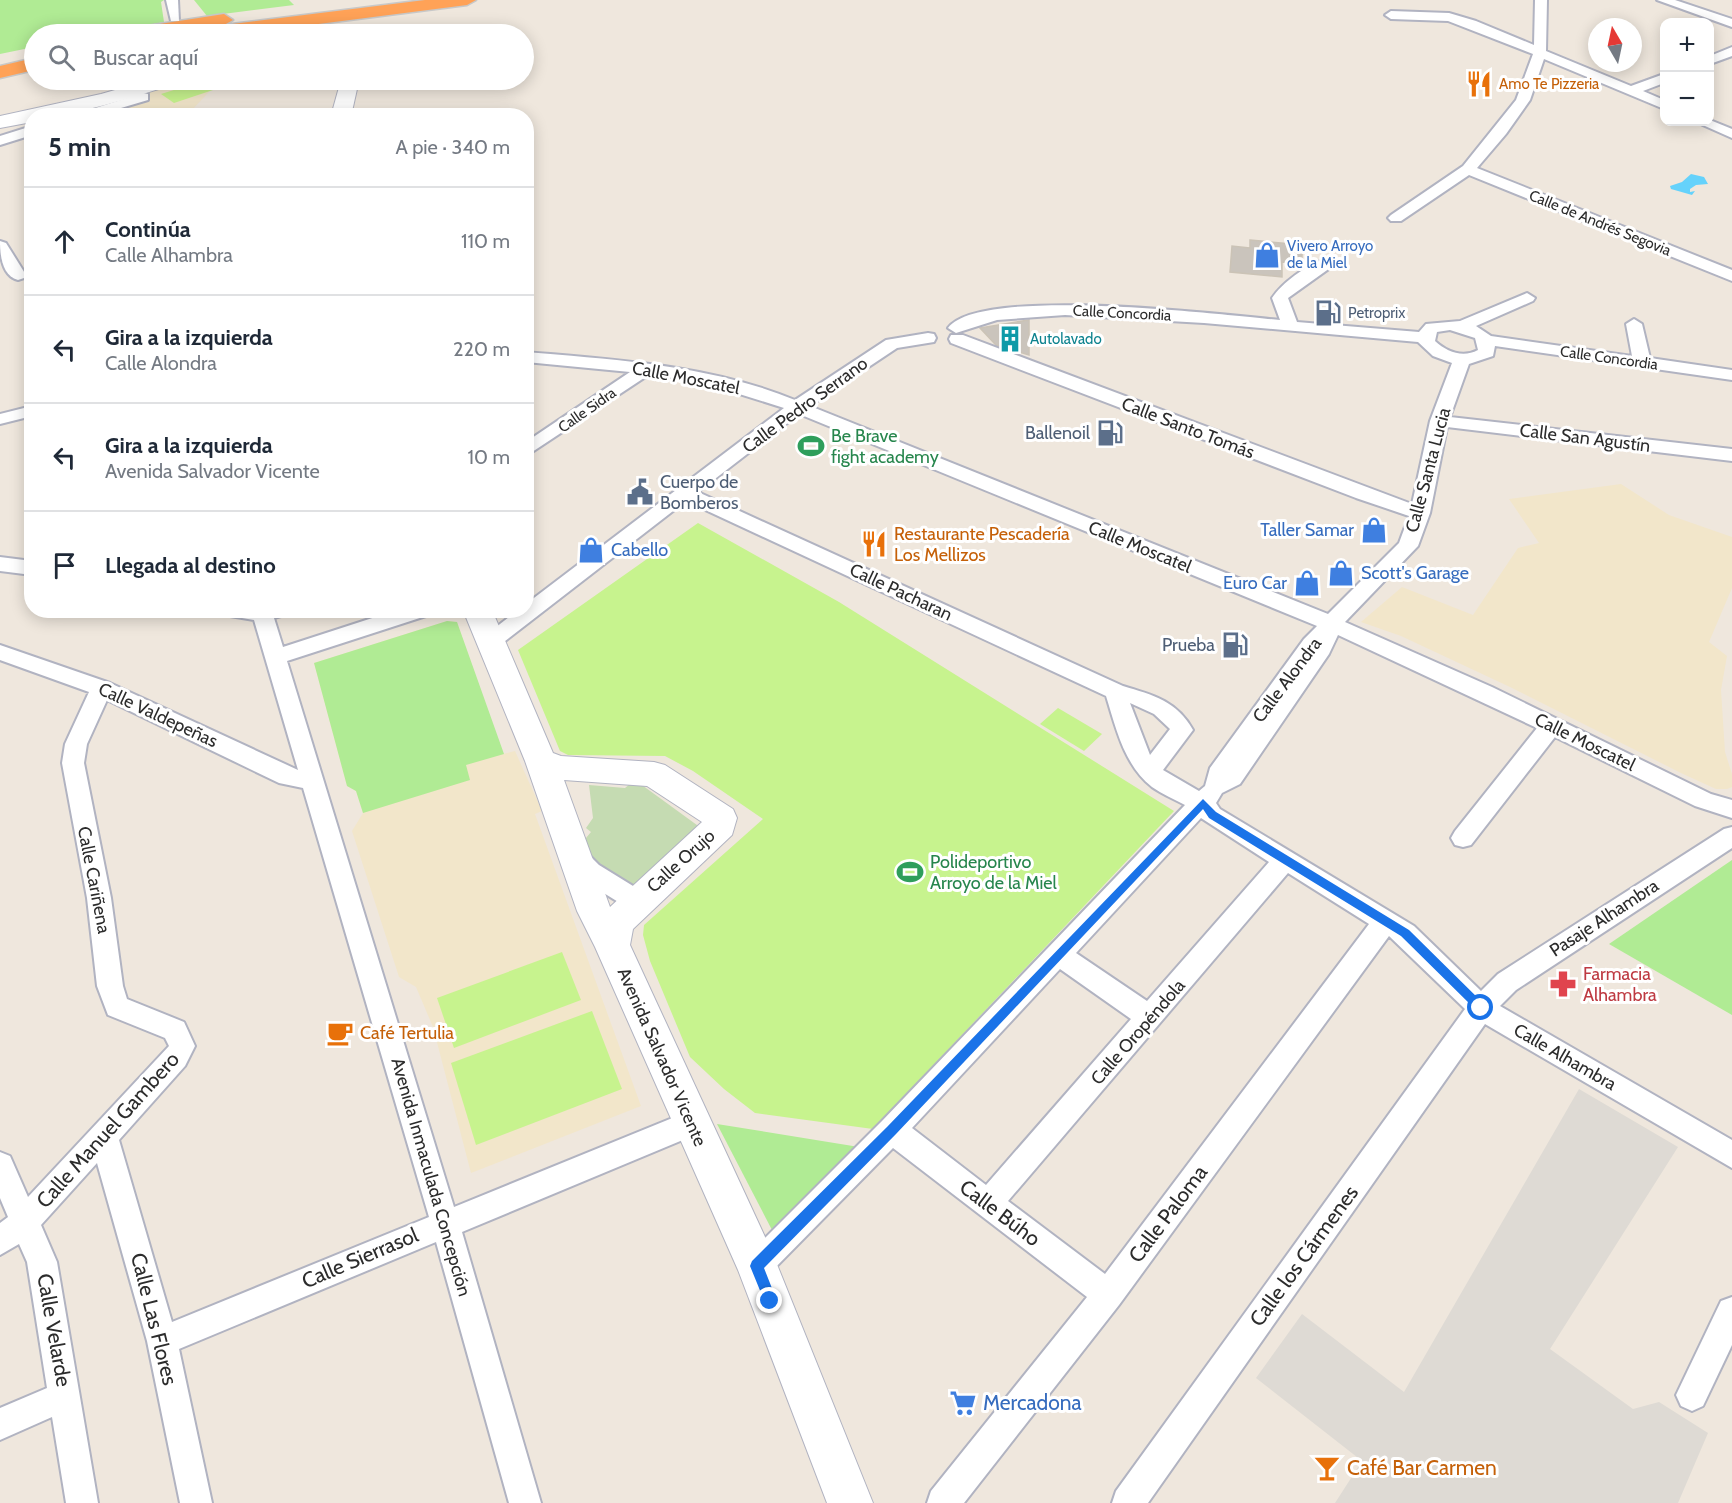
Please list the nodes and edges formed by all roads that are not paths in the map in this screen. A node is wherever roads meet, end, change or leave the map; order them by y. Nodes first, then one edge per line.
1 (172, 0) edge
2 (380, 0) edge
3 (467, 0) edge
4 (1541, 0) edge
5 (1663, 0) edge
6 (1391, 15) dead end
7 (175, 18) dead end
8 (1732, 23) edge
9 (206, 24) edge
10 (279, 24) edge
11 (1732, 51) edge
12 (1540, 52) junction
13 (24, 55) edge
14 (1714, 58) edge
15 (0, 59) edge
16 (24, 66) edge
17 (0, 72) edge
18 (1660, 80) edge
19 (134, 90) edge
20 (348, 90) edge
21 (1632, 91) junction
22 (143, 97) dead end
23 (1660, 103) edge
24 (65, 108) edge
25 (105, 108) edge
26 (343, 108) edge
27 (24, 118) edge
28 (0, 122) edge
29 (1713, 126) edge
30 (24, 133) edge
31 (1732, 134) edge
32 (0, 141) edge
33 (1468, 169) junction
34 (1396, 218) dead end
35 (0, 246) edge
36 (1324, 265) dead end
37 (24, 272) edge
38 (24, 273) edge
39 (1732, 276) edge
40 (0, 280) edge
41 (1527, 298) dead end
42 (1634, 324) dead end
43 (1290, 325) junction
44 (1462, 326) junction
45 (957, 334) junction
46 (1425, 338) junction
47 (1486, 340) junction
48 (534, 358) edge
49 (1462, 359) junction
50 (1642, 362) junction
51 (647, 368) junction
52 (1732, 375) edge
53 (798, 406) junction
54 (24, 413) edge
55 (0, 419) edge
56 (1439, 421) junction
57 (534, 446) edge
58 (1732, 455) edge
59 (687, 494) junction
60 (1420, 513) junction
61 (0, 564) edge
62 (24, 567) edge
63 (534, 609) edge
64 (268, 618) edge
65 (397, 618) edge
66 (480, 618) edge
67 (522, 618) edge
68 (1332, 624) junction
69 (489, 643) junction
70 (0, 652) edge
71 (277, 656) junction
72 (102, 688) junction
73 (1115, 691) junction
74 (1552, 726) junction
75 (541, 761) junction
76 (1150, 770) junction
77 (313, 781) junction
78 (1210, 794) junction
79 (1732, 809) edge
80 (1732, 836) edge
81 (1463, 838) dead end
82 (576, 856) junction
83 (1286, 859) junction
84 (637, 901) junction
85 (1386, 920) junction
86 (612, 945) junction
87 (1058, 954) junction
88 (1481, 1008) junction
89 (1150, 1018) junction
90 (180, 1036) joint
91 (692, 1123) junction
92 (892, 1130) junction
93 (104, 1137) junction
94 (1732, 1155) edge
95 (0, 1165) edge
96 (988, 1204) junction
97 (26, 1220) junction
98 (445, 1223) junction
99 (0, 1241) edge
100 (757, 1266) junction
101 (1108, 1295) junction
102 (1732, 1312) edge
103 (162, 1341) junction
104 (1692, 1395) dead end
105 (65, 1396) junction
106 (0, 1424) edge
107 (82, 1503) edge
108 (196, 1503) edge
109 (525, 1503) edge
110 (850, 1503) edge
111 (943, 1503) edge
112 (1128, 1503) edge

1 - 7 street
2 - 9 highway
3 - 10 highway
4 - 12 street
5 - 8 street
6 - 12 street
11 - 14 street
12 - 21 street
12 - 33 street
13 - 15 highway
16 - 17 highway
18 - 21 street
19 - 24 street
20 - 26 street
21 - 23 street
22 - 25 street
27 - 28 street
29 - 31 street
30 - 32 street
33 - 34 street
33 - 39 street, Calle de Andrés Segovia
35 - 37 street
36 - 43 street
38 - 40 street
41 - 44 street
42 - 50 street
43 - 45 street, Calle Concordia
43 - 46 street, Calle Concordia
44 - 46 street
44 - 47 street
45 - 53 street, Calle Pedro Serrano
45 - 60 street, Calle Santo Tomás
46 - 49 street
47 - 49 street
47 - 50 street, Calle Concordia
48 - 51 street, Calle Moscatel
49 - 56 street, Calle Santa Lucia
50 - 52 street, Calle Concordia
51 - 53 street, Calle Moscatel
51 - 57 street, Calle Sidra
53 - 59 street, Calle Pedro Serrano
53 - 68 street, Calle Moscatel
54 - 55 street
56 - 58 street, Calle San Agustín
56 - 60 street, Calle Santa Lucia
59 - 63 street, Calle Pedro Serrano
59 - 73 street, Calle Pacharan
60 - 68 street, Calle Santa Lucia
61 - 62 street
64 - 71 street, Avenida Inmaculada Concepción
65 - 71 street
66 - 69 street, Avenida Salvador Vicente
67 - 69 street, Calle Pedro Serrano
68 - 74 street, Calle Moscatel
68 - 78 street, Calle Alondra
69 - 75 street, Avenida Salvador Vicente
70 - 72 street, Calle Valdepeñas
71 - 77 street, Avenida Inmaculada Concepción
72 - 77 street, Calle Valdepeñas
72 - 90 street, Calle Cariñena
73 - 76 street
73 - 76 street, Calle Pacharan
74 - 79 street, Calle Moscatel
74 - 81 street
75 - 82 street, Avenida Salvador Vicente
75 - 84 street, Calle Orujo
76 - 78 street
77 - 98 street, Avenida Inmaculada Concepción
78 - 83 street, Calle Alhambra
78 - 87 street, Calle Alondra
80 - 88 street, Pasaje Alhambra
82 - 84 street
82 - 86 street, Avenida Salvador Vicente
83 - 85 street, Calle Alhambra
83 - 89 street, Calle Oropéndola
84 - 86 street, Calle Orujo
85 - 88 street, Calle Alhambra
85 - 101 street, Calle Paloma
86 - 91 street, Avenida Salvador Vicente
87 - 89 street
87 - 92 street, Calle Alondra
88 - 94 street, Calle Alhambra
88 - 112 street, Calle los Cármenes
89 - 96 street, Calle Oropéndola
90 - 93 street, Calle Manuel Gambero
91 - 98 street, Calle Sierrasol
91 - 100 street, Avenida Salvador Vicente
92 - 96 street, Calle Búho
92 - 100 street, Calle Alondra
93 - 97 street, Calle Manuel Gambero
93 - 103 street, Calle Las Flores
95 - 97 street, Calle Velarde
96 - 101 street, Calle Búho
97 - 99 street, Calle Manuel Gambero
97 - 105 street, Calle Velarde
98 - 103 street, Calle Sierrasol
98 - 109 street, Avenida Inmaculada Concepción
100 - 110 street, Avenida Salvador Vicente
101 - 111 street, Calle Paloma
102 - 104 street
103 - 108 street, Calle Las Flores
105 - 106 street
105 - 107 street, Calle Velarde

